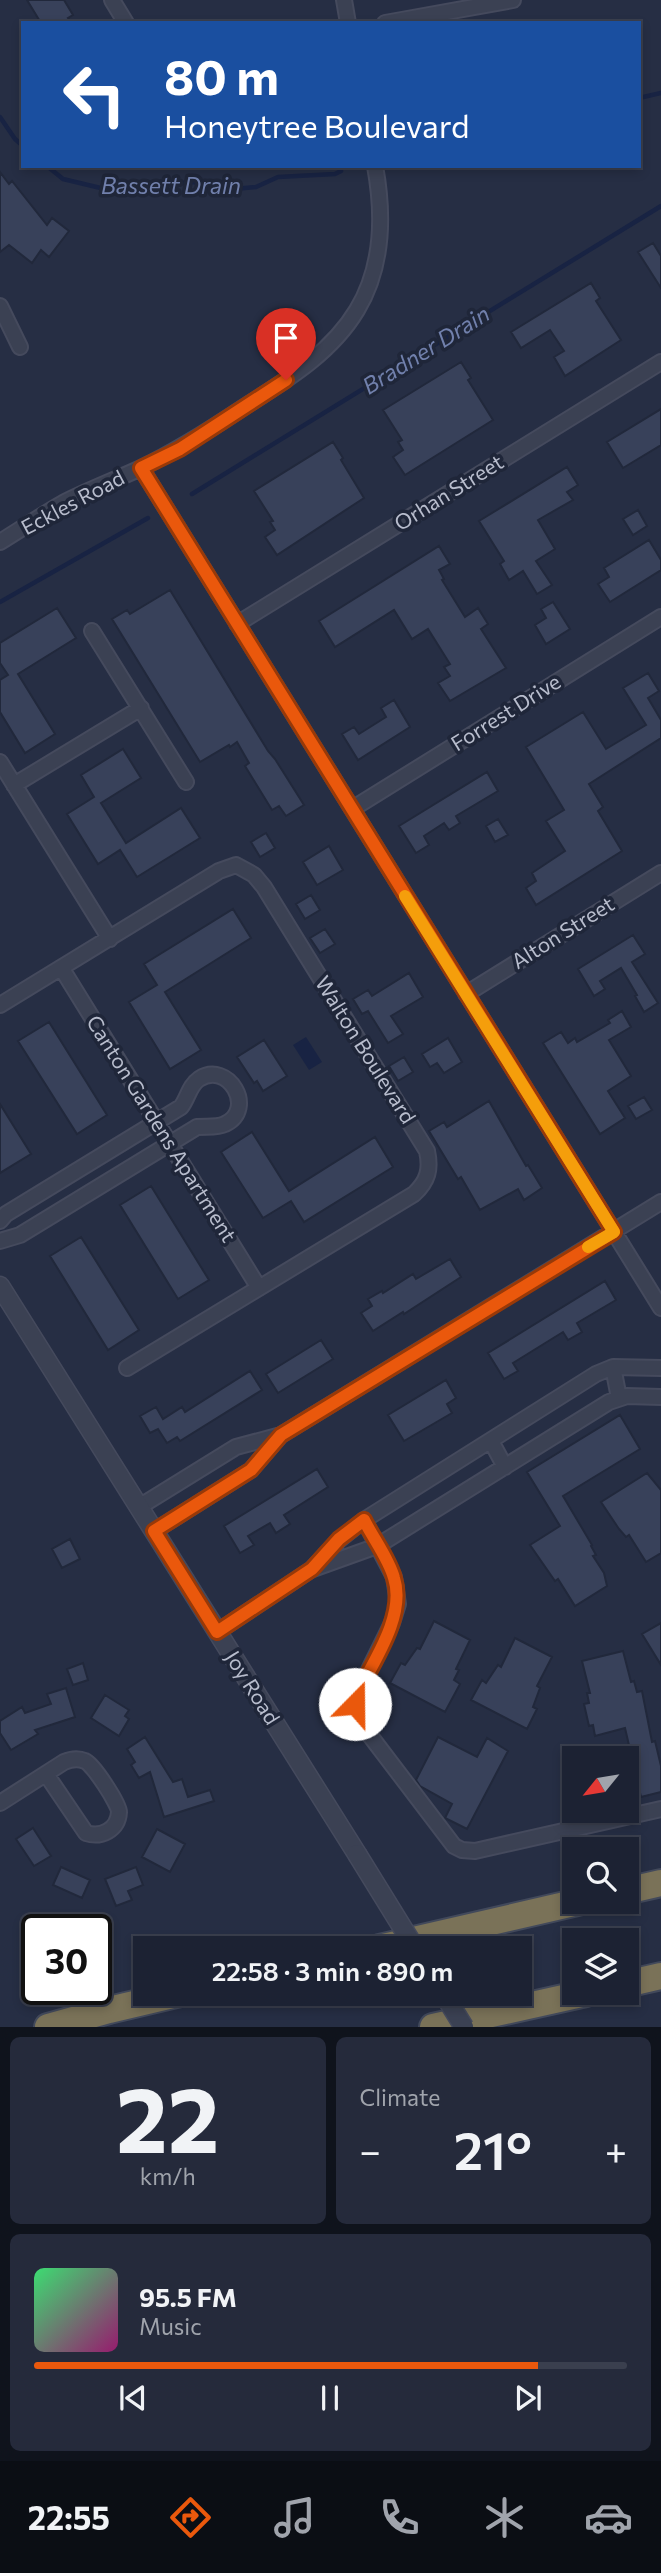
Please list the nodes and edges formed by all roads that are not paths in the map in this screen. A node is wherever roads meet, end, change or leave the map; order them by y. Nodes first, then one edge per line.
1 (112, 0) edge
2 (344, 0) edge
3 (513, 0) edge
4 (125, 21) edge
5 (348, 21) edge
6 (396, 21) edge
7 (375, 168) edge
8 (0, 306) edge
9 (20, 347) dead end
10 (661, 362) edge
11 (141, 468) junction
12 (0, 542) edge
13 (661, 617) edge
14 (237, 624) junction
15 (92, 631) dead end
16 (141, 708) junction
17 (0, 762) edge
18 (186, 782) dead end
19 (14, 785) junction
20 (352, 810) junction
21 (661, 873) edge
22 (110, 939) junction
23 (62, 969) junction
24 (466, 994) junction
25 (0, 1005) edge
26 (156, 1122) junction
27 (170, 1143) junction
28 (70, 1175) junction
29 (83, 1196) junction
30 (661, 1202) edge
31 (0, 1221) edge
32 (614, 1232) junction
33 (0, 1241) edge
34 (0, 1286) edge
35 (259, 1288) junction
36 (661, 1308) edge
37 (613, 1367) junction
38 (127, 1368) dead end
39 (661, 1368) edge
40 (661, 1397) edge
41 (619, 1398) junction
42 (281, 1435) junction
43 (491, 1441) junction
44 (505, 1467) junction
45 (139, 1507) junction
46 (364, 1520) junction
47 (154, 1531) junction
48 (377, 1546) junction
49 (312, 1569) junction
50 (217, 1632) junction
51 (46, 1774) junction
52 (0, 1803) edge
53 (661, 1809) edge
54 (661, 1883) edge
55 (639, 1888) edge
56 (562, 1906) edge
57 (408, 1936) edge
58 (432, 1936) edge
59 (661, 1976) edge
60 (639, 1981) edge
61 (562, 1998) edge
62 (133, 2005) edge
63 (451, 2006) edge
64 (48, 2027) edge
65 (433, 2027) edge
66 (464, 2027) edge

1 - 4 street
2 - 5 street
3 - 6 street
7 - 11 street, Eckles Road
8 - 9 street
10 - 14 street, Orhan Street
11 - 12 street, Eckles Road
11 - 14 street
13 - 20 street, Forrest Drive
14 - 20 street
15 - 16 street
16 - 18 street
16 - 19 street
17 - 19 street
19 - 22 street
20 - 24 street
21 - 24 street, Alton Street
22 - 23 street, Walton Boulevard
22 - 35 street, Walton Boulevard
23 - 25 street, Walton Boulevard
23 - 26 street, Canton Gardens Apartment
24 - 32 street
26 - 27 street, Canton Gardens Apartment
26 - 27 street
26 - 28 street
27 - 29 street
27 - 35 street, Canton Gardens Apartment
28 - 29 street
28 - 31 street
29 - 33 street
30 - 32 street
32 - 36 street
32 - 42 street
34 - 45 street, Joy Road
35 - 38 street, Walton Boulevard
37 - 39 street
37 - 41 street
37 - 43 street
40 - 41 street
41 - 44 street
42 - 45 street
42 - 47 street
43 - 44 street
43 - 46 street
44 - 48 street
45 - 47 street, Joy Road
46 - 48 street
46 - 49 street
47 - 50 street, Joy Road
48 - 49 street
48 - 53 street
49 - 50 street
50 - 57 street, Joy Road, bridge
51 - 51 street
51 - 52 street
54 - 55 highway
56 - 58 highway
59 - 60 highway
61 - 65 highway
62 - 64 highway
63 - 66 street, bridge

